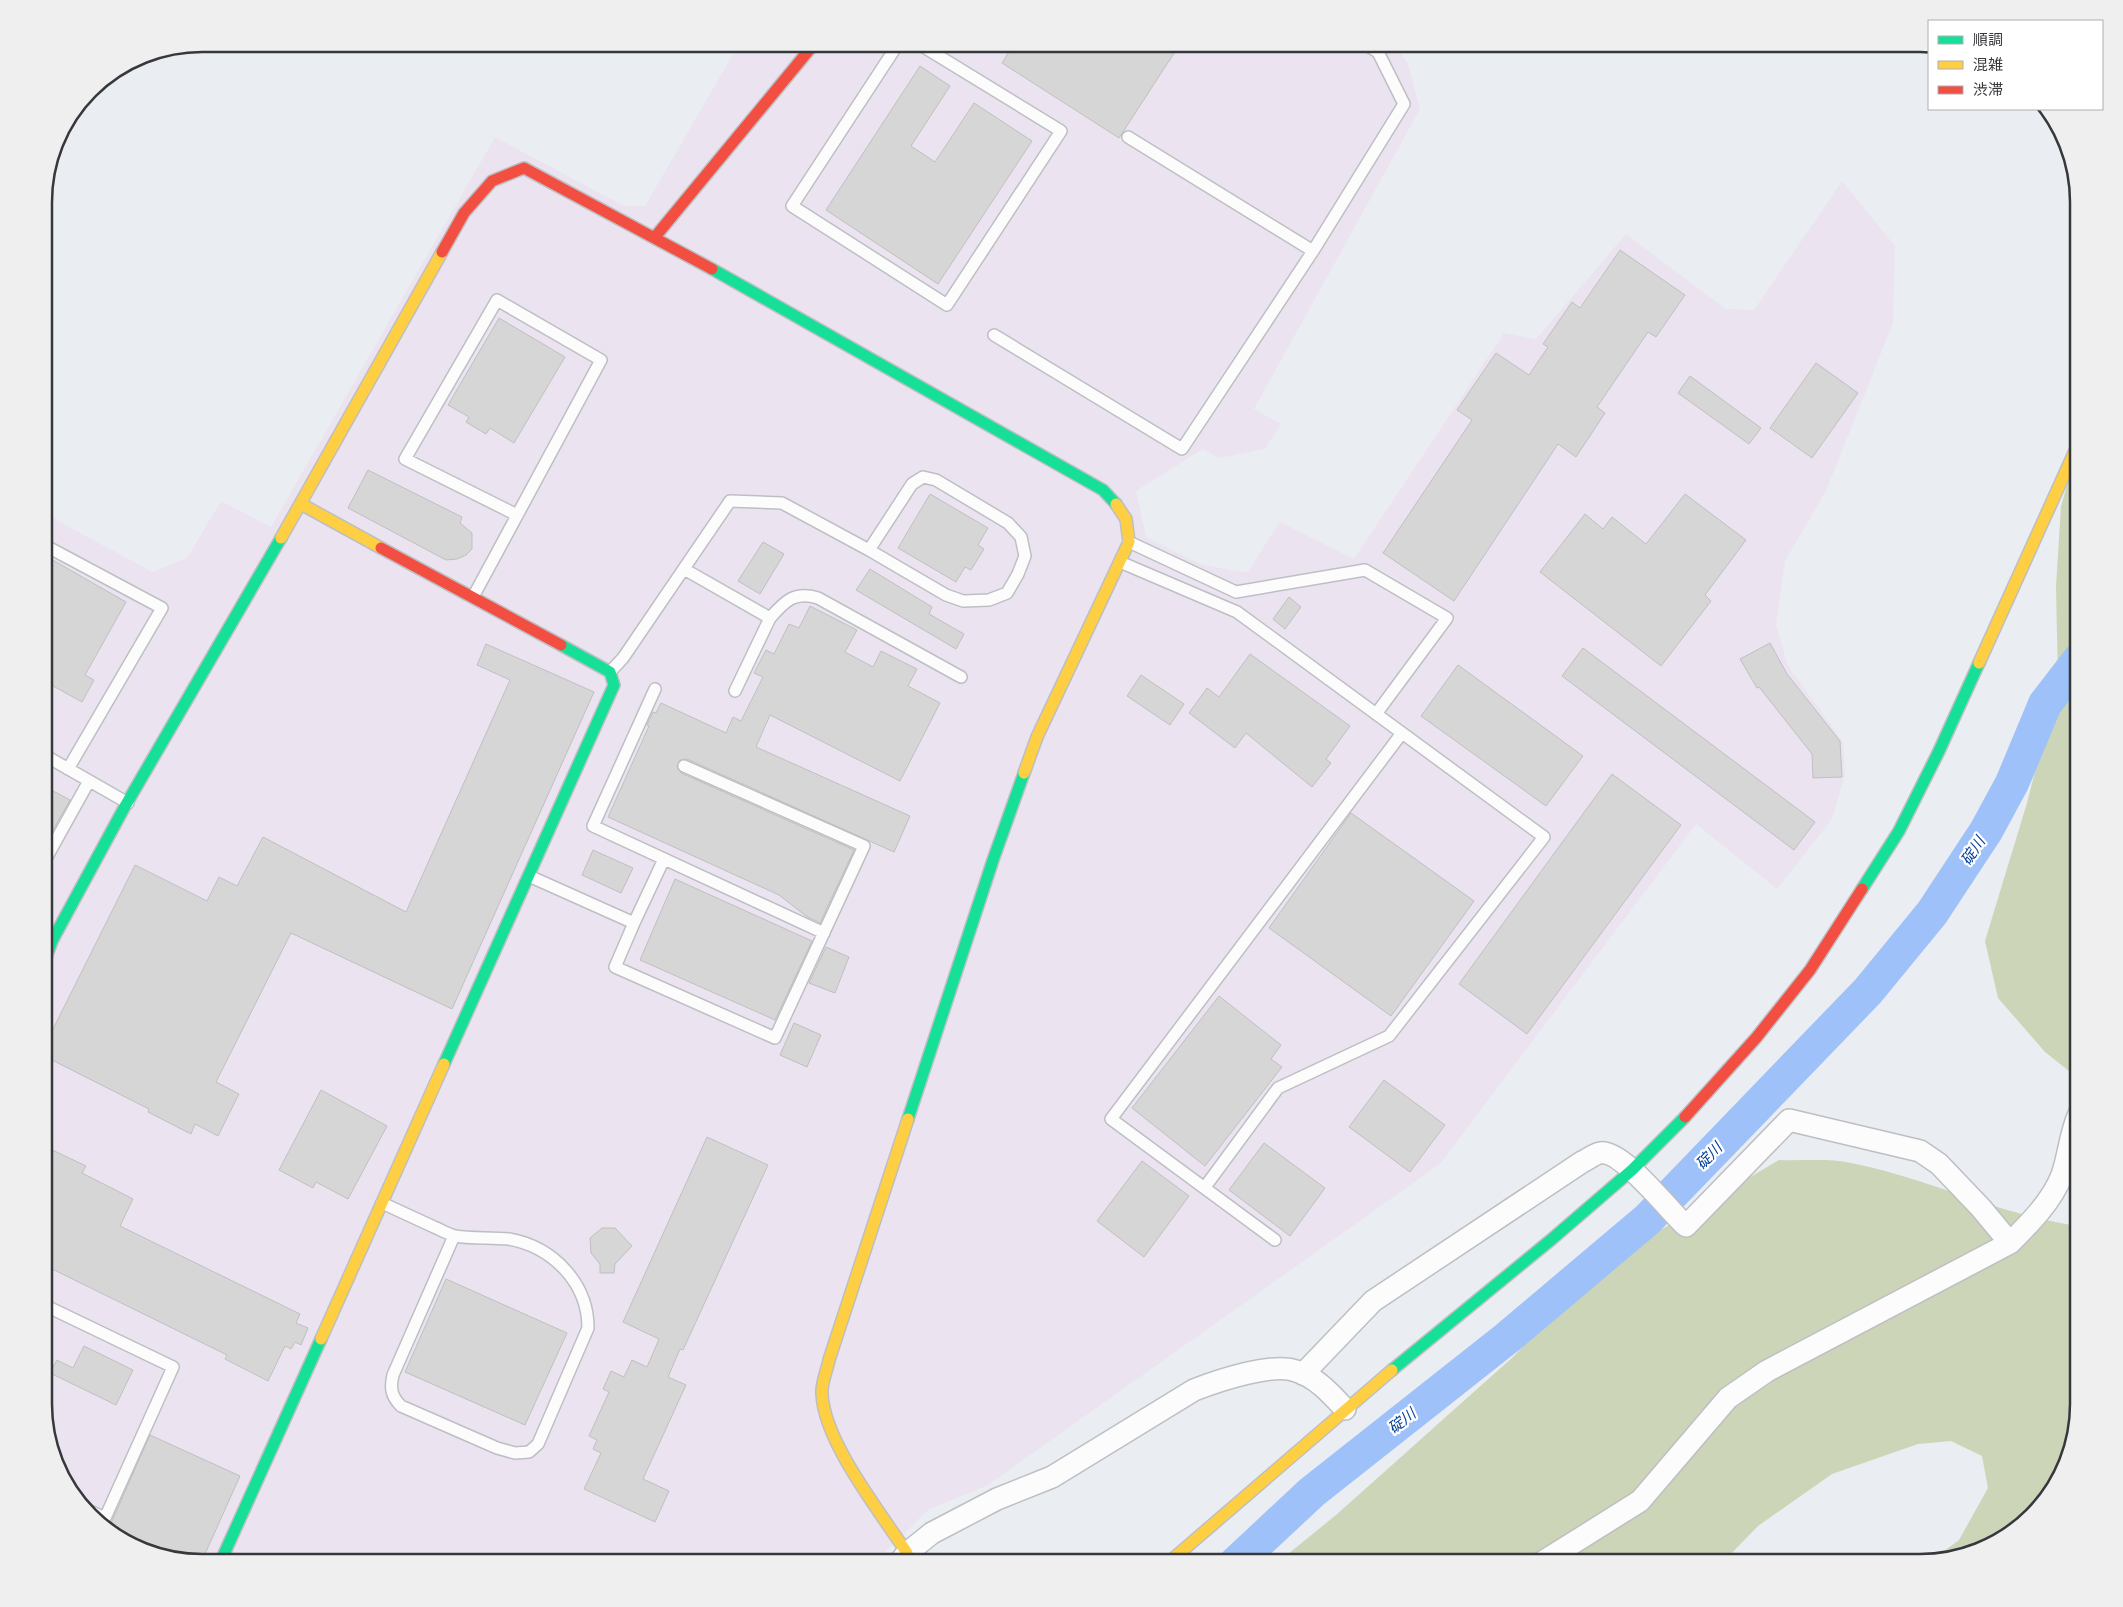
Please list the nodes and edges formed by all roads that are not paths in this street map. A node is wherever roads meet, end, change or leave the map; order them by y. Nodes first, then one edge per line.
1 (807, 52) edge
2 (893, 52) edge
3 (932, 52) edge
4 (1378, 52) edge
5 (1128, 137) dead end
6 (655, 237) junction
7 (1313, 251) junction
8 (994, 335) dead end
9 (2070, 462) edge
10 (301, 504) junction
11 (517, 515) junction
12 (1129, 542) junction
13 (53, 550) edge
14 (869, 550) junction
15 (1120, 562) junction
16 (684, 569) junction
17 (473, 597) junction
18 (770, 618) junction
19 (610, 672) junction
20 (961, 677) dead end
21 (655, 689) dead end
22 (735, 691) dead end
23 (1376, 714) junction
24 (1402, 733) junction
25 (53, 760) edge
26 (684, 766) dead end
27 (68, 769) junction
28 (90, 781) junction
29 (128, 803) junction
30 (53, 846) edge
31 (664, 859) junction
32 (529, 876) junction
33 (634, 923) junction
34 (824, 933) junction
35 (53, 939) edge
36 (2070, 1147) edge
37 (1632, 1170) junction
38 (1205, 1187) junction
39 (382, 1203) junction
40 (454, 1236) junction
41 (1275, 1240) dead end
42 (2010, 1243) junction
43 (53, 1309) edge
44 (1303, 1374) junction
45 (1345, 1409) junction
46 (105, 1518) edge
47 (224, 1554) edge
48 (901, 1554) edge
49 (908, 1554) edge
50 (1178, 1554) edge
51 (1556, 1554) edge

1 - 6 street
2 - 3 lane
4 - 7 lane
5 - 7 lane
6 - 10 street
6 - 12 street
7 - 8 lane
9 - 37 street
10 - 17 street
10 - 29 street
11 - 11 lane
11 - 17 lane
12 - 15 street
12 - 23 lane
13 - 27 lane
14 - 14 lane
14 - 16 lane
15 - 23 lane
15 - 48 street
16 - 18 lane
16 - 19 lane
17 - 19 street
18 - 20 lane
18 - 22 lane
19 - 32 street
21 - 31 lane
23 - 24 lane
24 - 38 lane
24 - 38 lane
25 - 27 lane
26 - 34 lane
27 - 28 lane
28 - 29 lane
28 - 30 lane
29 - 35 street
31 - 33 lane
31 - 34 lane
32 - 33 lane
32 - 39 street
33 - 34 lane
36 - 42 street
37 - 42 street
37 - 44 street
37 - 45 street
38 - 41 lane
39 - 40 lane
39 - 47 street
40 - 40 lane
42 - 51 street
43 - 46 lane
44 - 45 street
44 - 49 street
45 - 50 street

